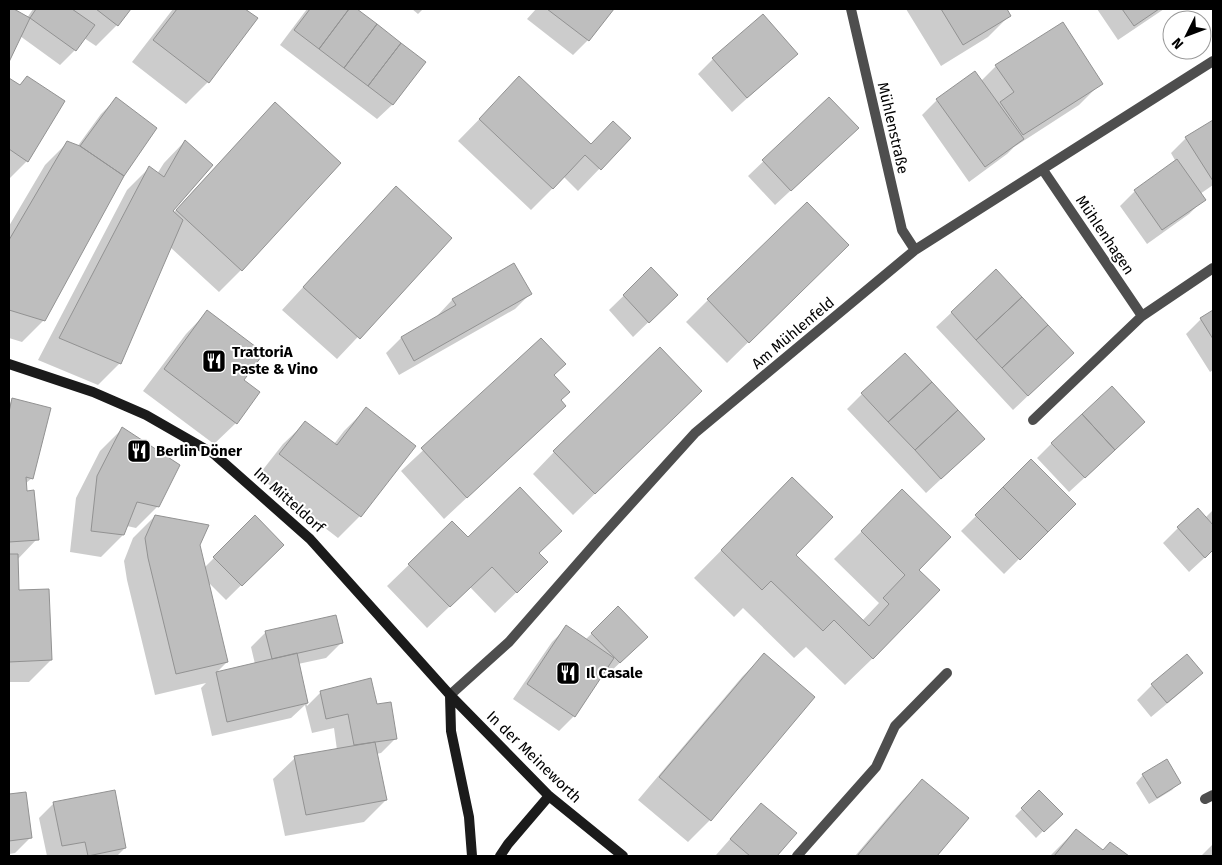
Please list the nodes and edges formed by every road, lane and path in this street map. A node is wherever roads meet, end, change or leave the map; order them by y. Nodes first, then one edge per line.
1 (851, 9) edge
2 (1213, 61) edge
3 (1044, 170) junction
4 (915, 250) junction
5 (1213, 268) edge
6 (1142, 316) junction
7 (9, 364) edge
8 (1033, 420) dead end
9 (947, 673) dead end
10 (450, 695) junction
11 (549, 796) junction
12 (472, 856) edge
13 (500, 856) edge
14 (623, 856) edge
15 (797, 856) edge

1 - 4 street, Mühlenstraße
2 - 3 street, Am Mühlenfeld
3 - 4 street, Am Mühlenfeld
3 - 6 street, Mühlenhagen
4 - 10 street, Am Mühlenfeld
5 - 6 street
6 - 8 street
7 - 10 main road, Im Mitteldorf
9 - 15 street
10 - 11 main road, In der Meineworth
10 - 12 main road
11 - 13 main road
11 - 14 main road, In der Meineworth

